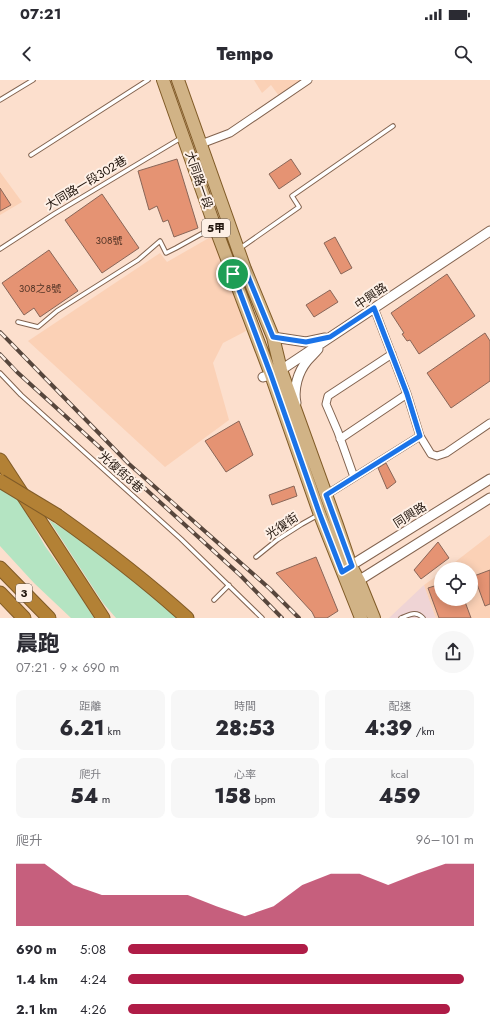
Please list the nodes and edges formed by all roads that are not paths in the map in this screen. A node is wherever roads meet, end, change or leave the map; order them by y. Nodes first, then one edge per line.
1 (33, 80) edge
2 (148, 80) edge
3 (163, 80) edge
4 (178, 80) edge
5 (308, 80) edge
6 (0, 100) edge
7 (392, 126) dead end
8 (184, 137) junction
9 (201, 144) junction
10 (32, 154) dead end
11 (215, 227) junction
12 (490, 231) edge
13 (0, 249) edge
14 (238, 249) junction
15 (245, 269) junction
16 (233, 274) junction
17 (374, 308) junction
18 (18, 322) dead end
19 (273, 337) junction
20 (330, 337) junction
21 (392, 354) junction
22 (0, 373) edge
23 (272, 374) junction
24 (407, 394) junction
25 (298, 416) junction
26 (490, 423) edge
27 (420, 436) junction
28 (340, 439) junction
29 (0, 460) edge
30 (354, 477) junction
31 (490, 479) edge
32 (0, 481) edge
33 (490, 498) edge
34 (323, 504) junction
35 (256, 557) dead end
36 (0, 568) edge
37 (347, 568) junction
38 (359, 581) junction
39 (229, 585) junction
40 (348, 587) junction
41 (0, 593) edge
42 (214, 600) dead end
43 (24, 618) edge
44 (49, 618) edge
45 (103, 618) edge
46 (187, 618) edge
47 (262, 618) edge
48 (361, 618) edge
49 (374, 618) edge
50 (401, 618) edge
51 (423, 618) edge

1 - 6 lane
2 - 10 lane
3 - 8 main road, 大同路一段 / 5甲
4 - 9 main road, 大同路一段 / 5甲
5 - 9 street
7 - 14 lane
8 - 11 main road, 大同路一段 / 5甲
8 - 13 lane, 大同路一段302巷
9 - 14 main road, 大同路一段 / 5甲
11 - 16 main road, 大同路一段 / 5甲
11 - 18 lane
12 - 17 street, 中興路
14 - 15 main road, 大同路一段 / 5甲
15 - 16 main road
15 - 19 main road, 大同路一段 / 5甲
16 - 23 main road, 大同路一段 / 5甲
17 - 20 street, 中興路
17 - 21 street
19 - 20 street
19 - 23 main road, 大同路一段 / 5甲
20 - 23 street, 中興路
20 - 25 street
21 - 24 street
21 - 28 street
22 - 39 lane, 光復街8巷
23 - 25 main road, 大同路一段 / 5甲
23 - 34 main road, 大同路一段 / 5甲
24 - 27 street
24 - 28 street
25 - 34 main road, 大同路一段 / 5甲
26 - 27 street
27 - 30 street
28 - 30 street
29 - 45 highway
30 - 34 street
31 - 37 street, 同興路
32 - 46 highway, bridge
33 - 38 street
34 - 35 lane, 光復街
34 - 37 main road, 大同路一段 / 5甲
34 - 37 main road, 大同路一段 / 5甲
36 - 44 highway, 3
37 - 38 main road, 大同路一段 / 5甲
37 - 40 main road, 大同路一段 / 5甲
38 - 40 street
38 - 49 main road, 大同路一段 / 5甲
39 - 42 lane
39 - 47 lane
40 - 48 main road, 大同路一段 / 5甲
41 - 43 highway, 3
50 - 51 lane

